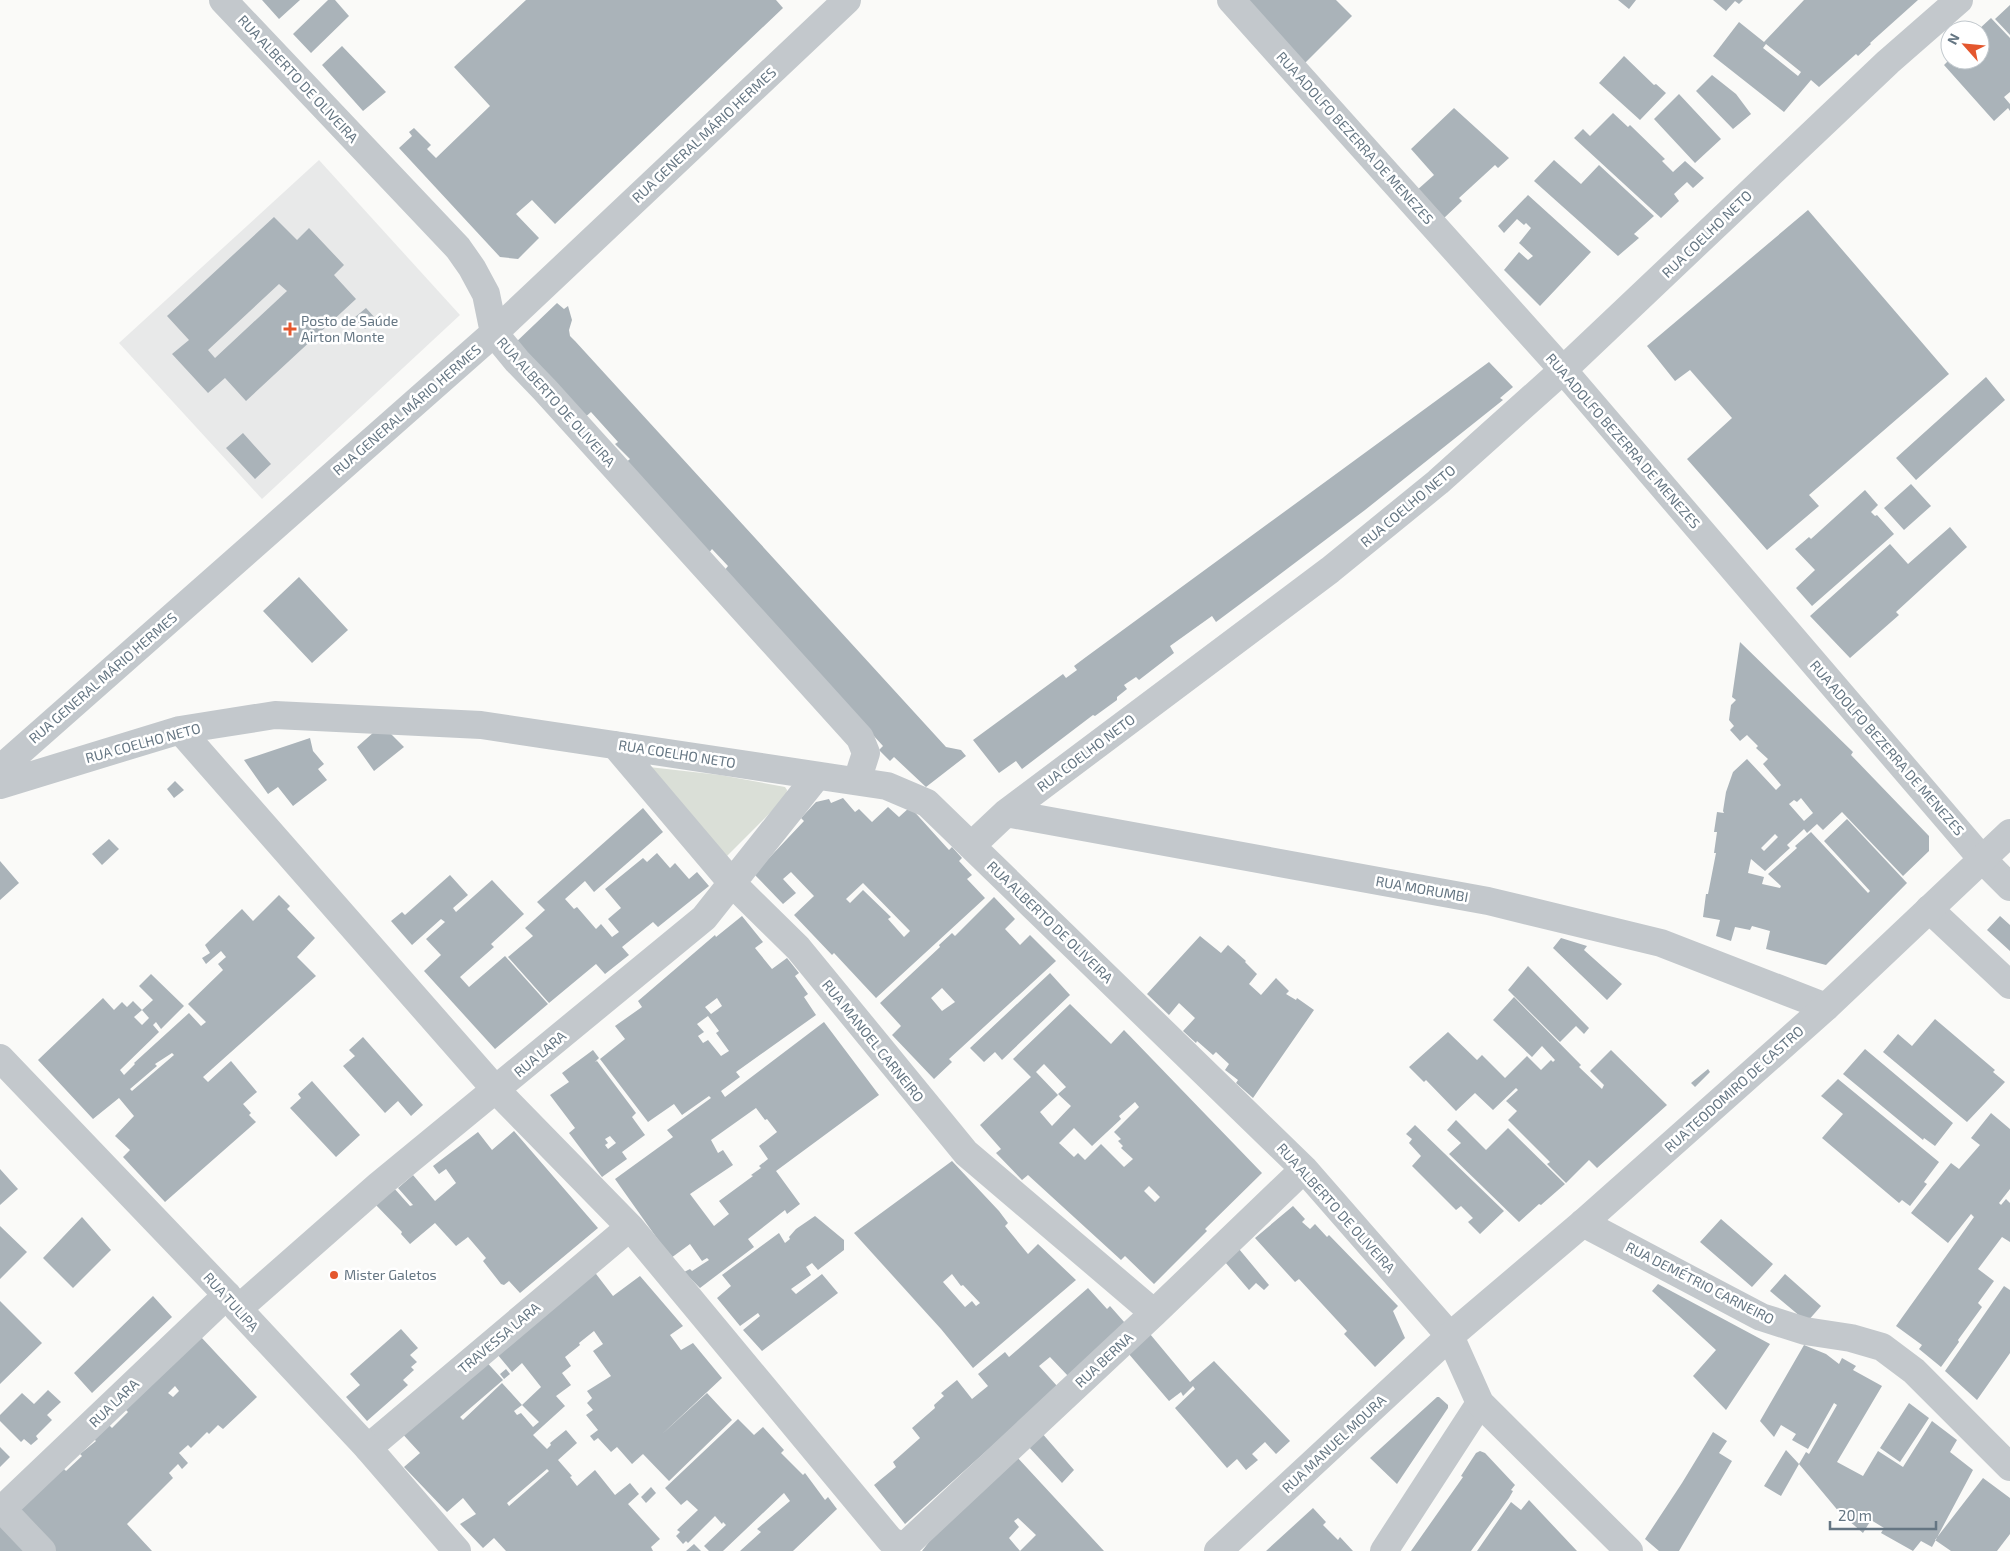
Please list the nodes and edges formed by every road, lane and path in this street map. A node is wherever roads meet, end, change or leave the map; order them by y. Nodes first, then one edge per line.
1 (223, 0) edge
2 (847, 0) edge
3 (1231, 0) edge
4 (1959, 0) edge
5 (494, 333) junction
6 (1563, 370) junction
7 (180, 730) junction
8 (615, 745) junction
9 (0, 769) edge
10 (817, 776) junction
11 (856, 782) junction
12 (0, 785) edge
13 (1006, 813) junction
14 (2010, 833) edge
15 (971, 846) junction
16 (1982, 858) junction
17 (733, 884) junction
18 (2010, 887) edge
19 (1929, 909) junction
20 (2010, 985) edge
21 (1826, 1007) junction
22 (0, 1058) edge
23 (496, 1090) junction
24 (1304, 1168) junction
25 (1583, 1223) junction
26 (630, 1227) junction
27 (232, 1302) junction
28 (1154, 1313) junction
29 (1450, 1336) junction
30 (1480, 1403) junction
31 (368, 1448) junction
32 (2010, 1467) edge
33 (1, 1510) edge
34 (42, 1551) edge
35 (457, 1551) edge
36 (1218, 1551) edge
37 (1384, 1551) edge
38 (1629, 1551) edge

1 - 5 street, RUA ALBERTO DE OLIVEIRA
2 - 5 street, RUA GENERAL MÁRIO HERMES
3 - 6 street, RUA ADOLFO BEZERRA DE MENEZES
4 - 6 street, RUA COELHO NETO
5 - 9 street, RUA GENERAL MÁRIO HERMES
5 - 11 street, RUA ALBERTO DE OLIVEIRA
6 - 13 street, RUA COELHO NETO
6 - 16 street, RUA ADOLFO BEZERRA DE MENEZES
7 - 8 street, RUA COELHO NETO
7 - 12 street, RUA COELHO NETO
7 - 23 street
8 - 10 street, RUA COELHO NETO
8 - 17 street, RUA MANOEL CARNEIRO
10 - 11 street, RUA COELHO NETO
10 - 17 street, RUA LARA
11 - 15 street, RUA COELHO NETO
13 - 15 street, RUA COELHO NETO
13 - 21 street, RUA MORUMBI
14 - 16 street, RUA TEODOMIRO DE CASTRO
15 - 24 street, RUA ALBERTO DE OLIVEIRA
16 - 18 street, RUA ADOLFO BEZERRA DE MENEZES
16 - 19 street, RUA TEODOMIRO DE CASTRO
17 - 23 street, RUA LARA
17 - 28 street, RUA MANOEL CARNEIRO
19 - 20 street
19 - 21 street, RUA TEODOMIRO DE CASTRO
21 - 25 street, RUA TEODOMIRO DE CASTRO
22 - 27 street, RUA TULIPA
23 - 26 street
23 - 27 street, RUA LARA
24 - 28 street, RUA BERNA
24 - 29 street, RUA ALBERTO DE OLIVEIRA
25 - 29 street, RUA TEODOMIRO DE CASTRO
25 - 32 street, RUA DEMÉTRIO CARNEIRO
26 - 28 street, RUA BERNA
26 - 31 street, TRAVESSA LARA
27 - 31 street, RUA TULIPA
27 - 33 street, RUA LARA
29 - 30 street, RUA ALBERTO DE OLIVEIRA
29 - 36 street, RUA MANUEL MOURA
30 - 37 street
30 - 38 street, RUA ALBERTO DE OLIVEIRA
31 - 35 street, RUA TULIPA
33 - 34 street

